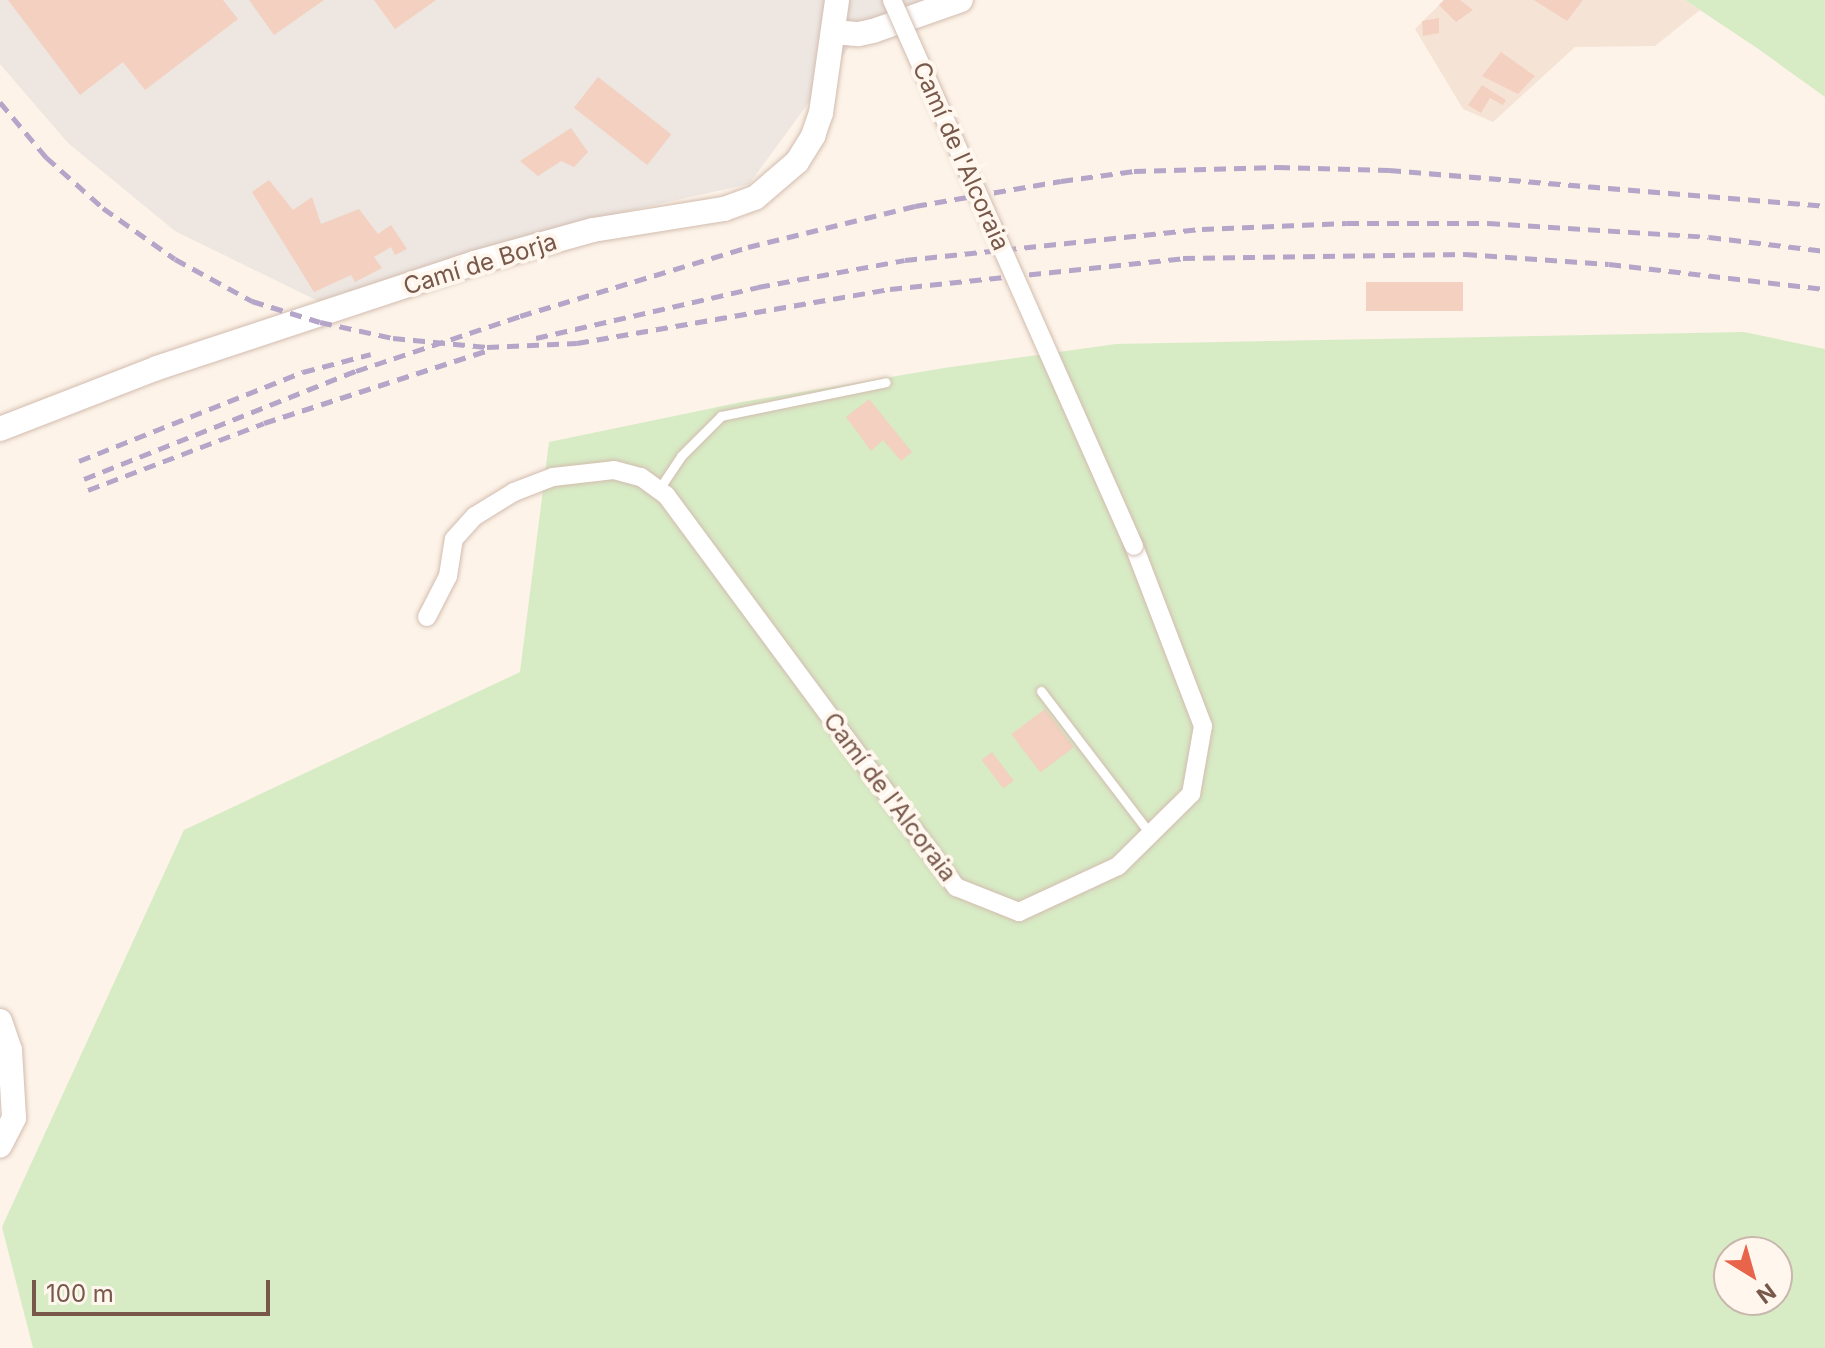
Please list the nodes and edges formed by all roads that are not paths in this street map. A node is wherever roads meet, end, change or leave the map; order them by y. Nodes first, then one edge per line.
1 (837, 0) edge
2 (892, 0) edge
3 (961, 0) edge
4 (928, 5) edge
5 (834, 32) junction
6 (886, 382) dead end
7 (0, 429) edge
8 (659, 489) junction
9 (427, 617) dead end
10 (1041, 691) dead end
11 (1151, 835) junction
12 (0, 1021) edge
13 (0, 1146) edge

1 - 5 street, Camí de Borja
2 - 11 street, Camí de l'Alcoraia, bridge
3 - 4 street
4 - 5 street
5 - 7 street, Camí de Borja
6 - 8 lane
8 - 9 street, Camí de l'Alcoraia
8 - 11 street, Camí de l'Alcoraia
10 - 11 lane
12 - 13 street

